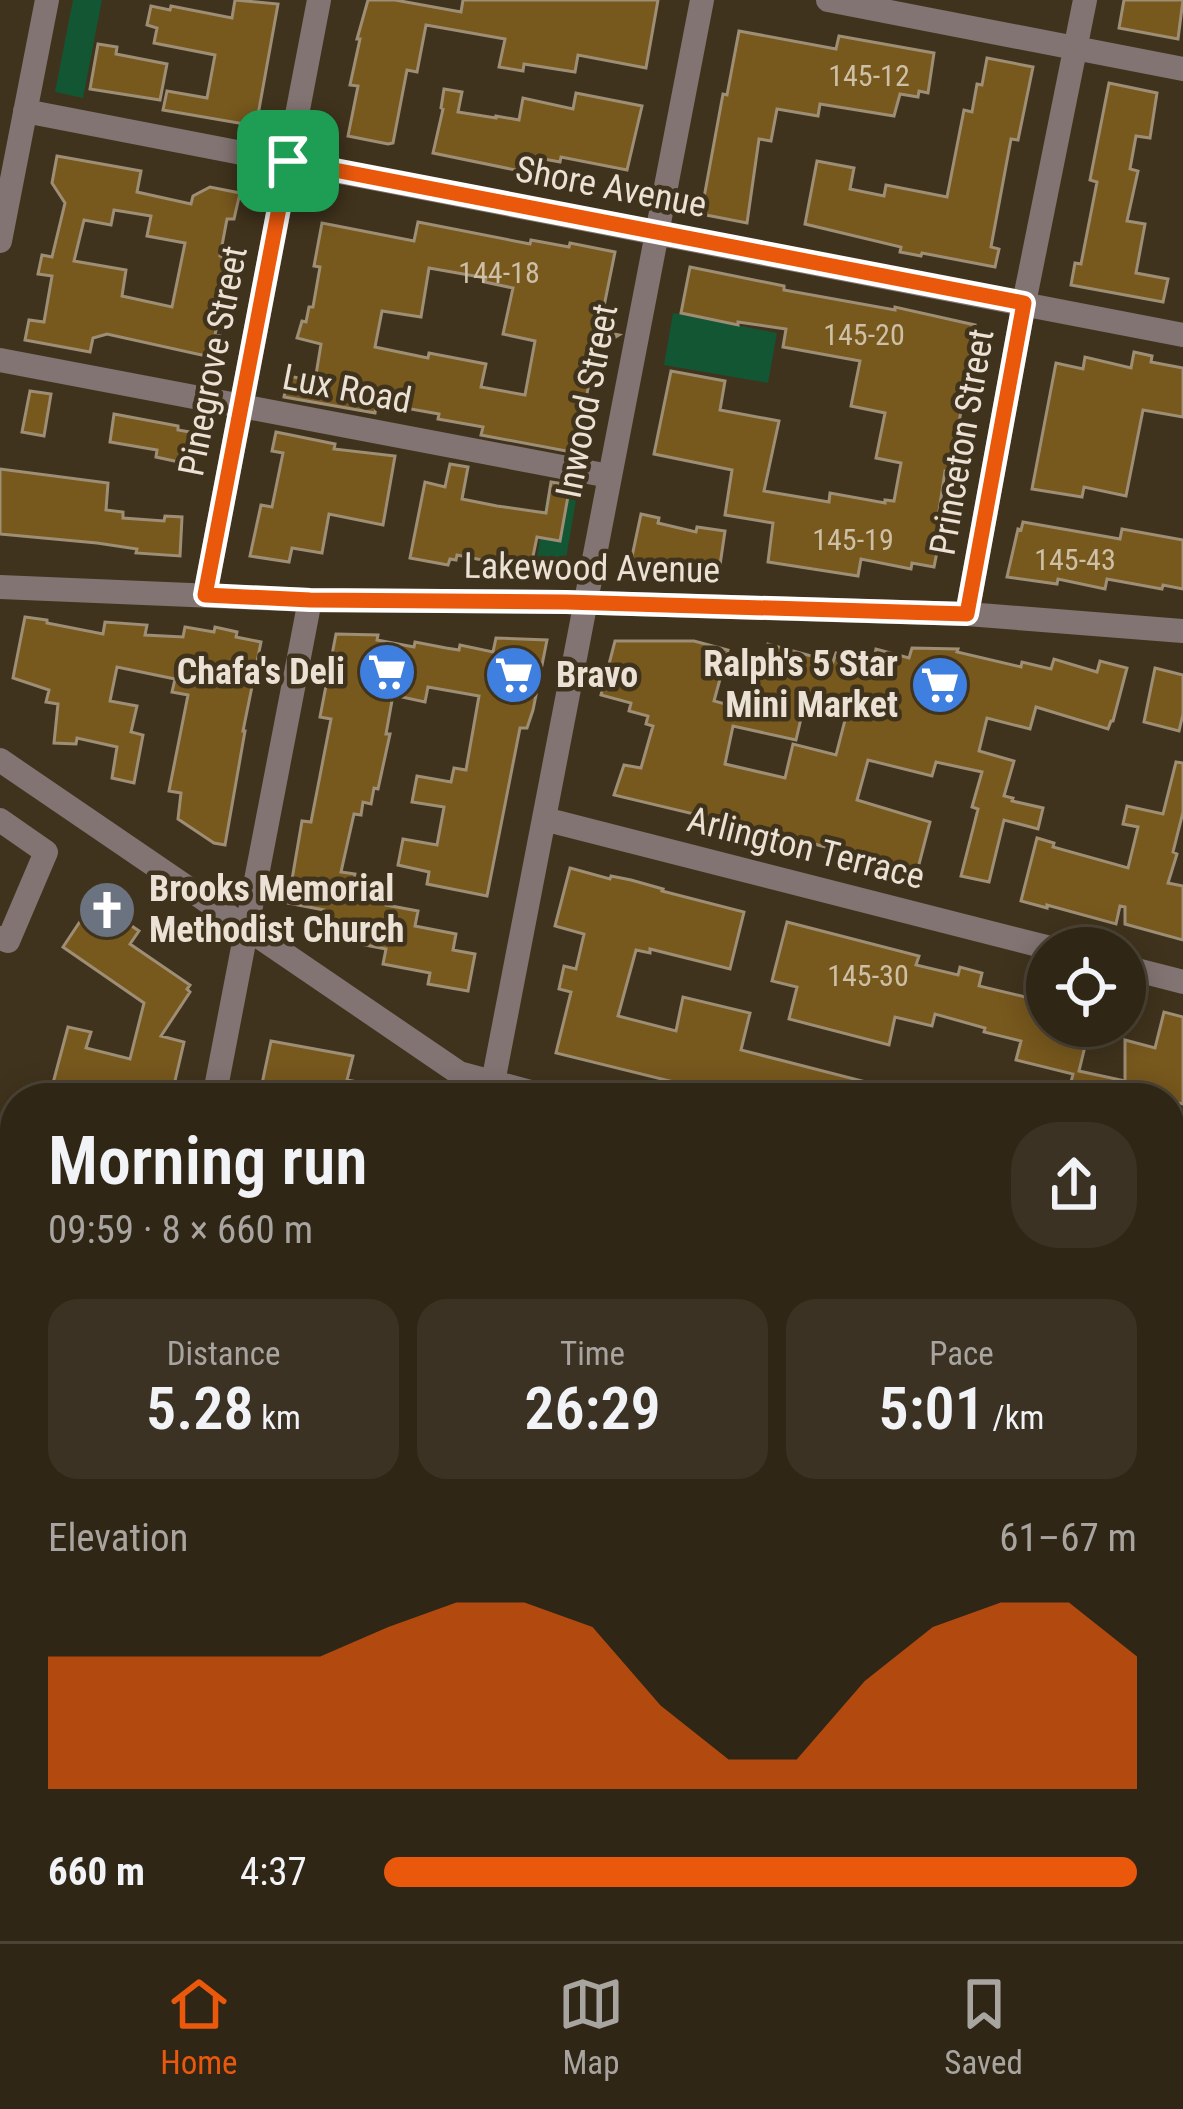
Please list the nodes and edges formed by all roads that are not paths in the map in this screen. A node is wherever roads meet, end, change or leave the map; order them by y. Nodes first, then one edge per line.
1 (47, 0) edge
2 (319, 0) edge
3 (702, 0) edge
4 (827, 0) edge
5 (1085, 0) edge
6 (1076, 48) junction
7 (1183, 69) edge
8 (25, 111) junction
9 (288, 161) junction
10 (657, 232) junction
11 (0, 242) edge
12 (1024, 303) junction
13 (1183, 335) edge
14 (0, 360) edge
15 (242, 406) junction
16 (609, 476) junction
17 (0, 586) edge
18 (205, 595) junction
19 (310, 600) junction
20 (586, 603) junction
21 (967, 614) junction
22 (1183, 631) edge
23 (0, 760) edge
24 (544, 819) junction
25 (0, 820) edge
26 (246, 930) junction
27 (0, 938) edge
28 (1026, 942) edge
29 (1146, 972) edge
30 (1183, 982) edge
31 (217, 1083) edge
32 (478, 1083) edge
33 (493, 1083) edge

1 - 8 street
2 - 9 street, Pinegrove Street
3 - 10 street, Inwood Street
4 - 6 street
5 - 6 street, Princeton Street
6 - 7 street
6 - 12 street, Princeton Street
8 - 9 street, Shore Avenue
8 - 11 street
9 - 10 street, Shore Avenue
9 - 15 street, Pinegrove Street
10 - 12 street, Shore Avenue
10 - 16 street, Inwood Street
12 - 13 street, Shore Avenue
12 - 21 street, Princeton Street
14 - 15 street, Lux Road
15 - 16 street, Lux Road
15 - 18 street, Pinegrove Street
16 - 20 street, Inwood Street
17 - 18 street, Lakewood Avenue
18 - 19 street, Lakewood Avenue
19 - 20 street, Lakewood Avenue
19 - 26 street
20 - 21 street, Lakewood Avenue
20 - 24 street, Inwood Street
21 - 22 street, Lakewood Avenue
23 - 26 street
24 - 28 street, Arlington Terrace
24 - 33 street, Inwood Street
25 - 27 street
26 - 31 street
26 - 32 street
29 - 30 street

